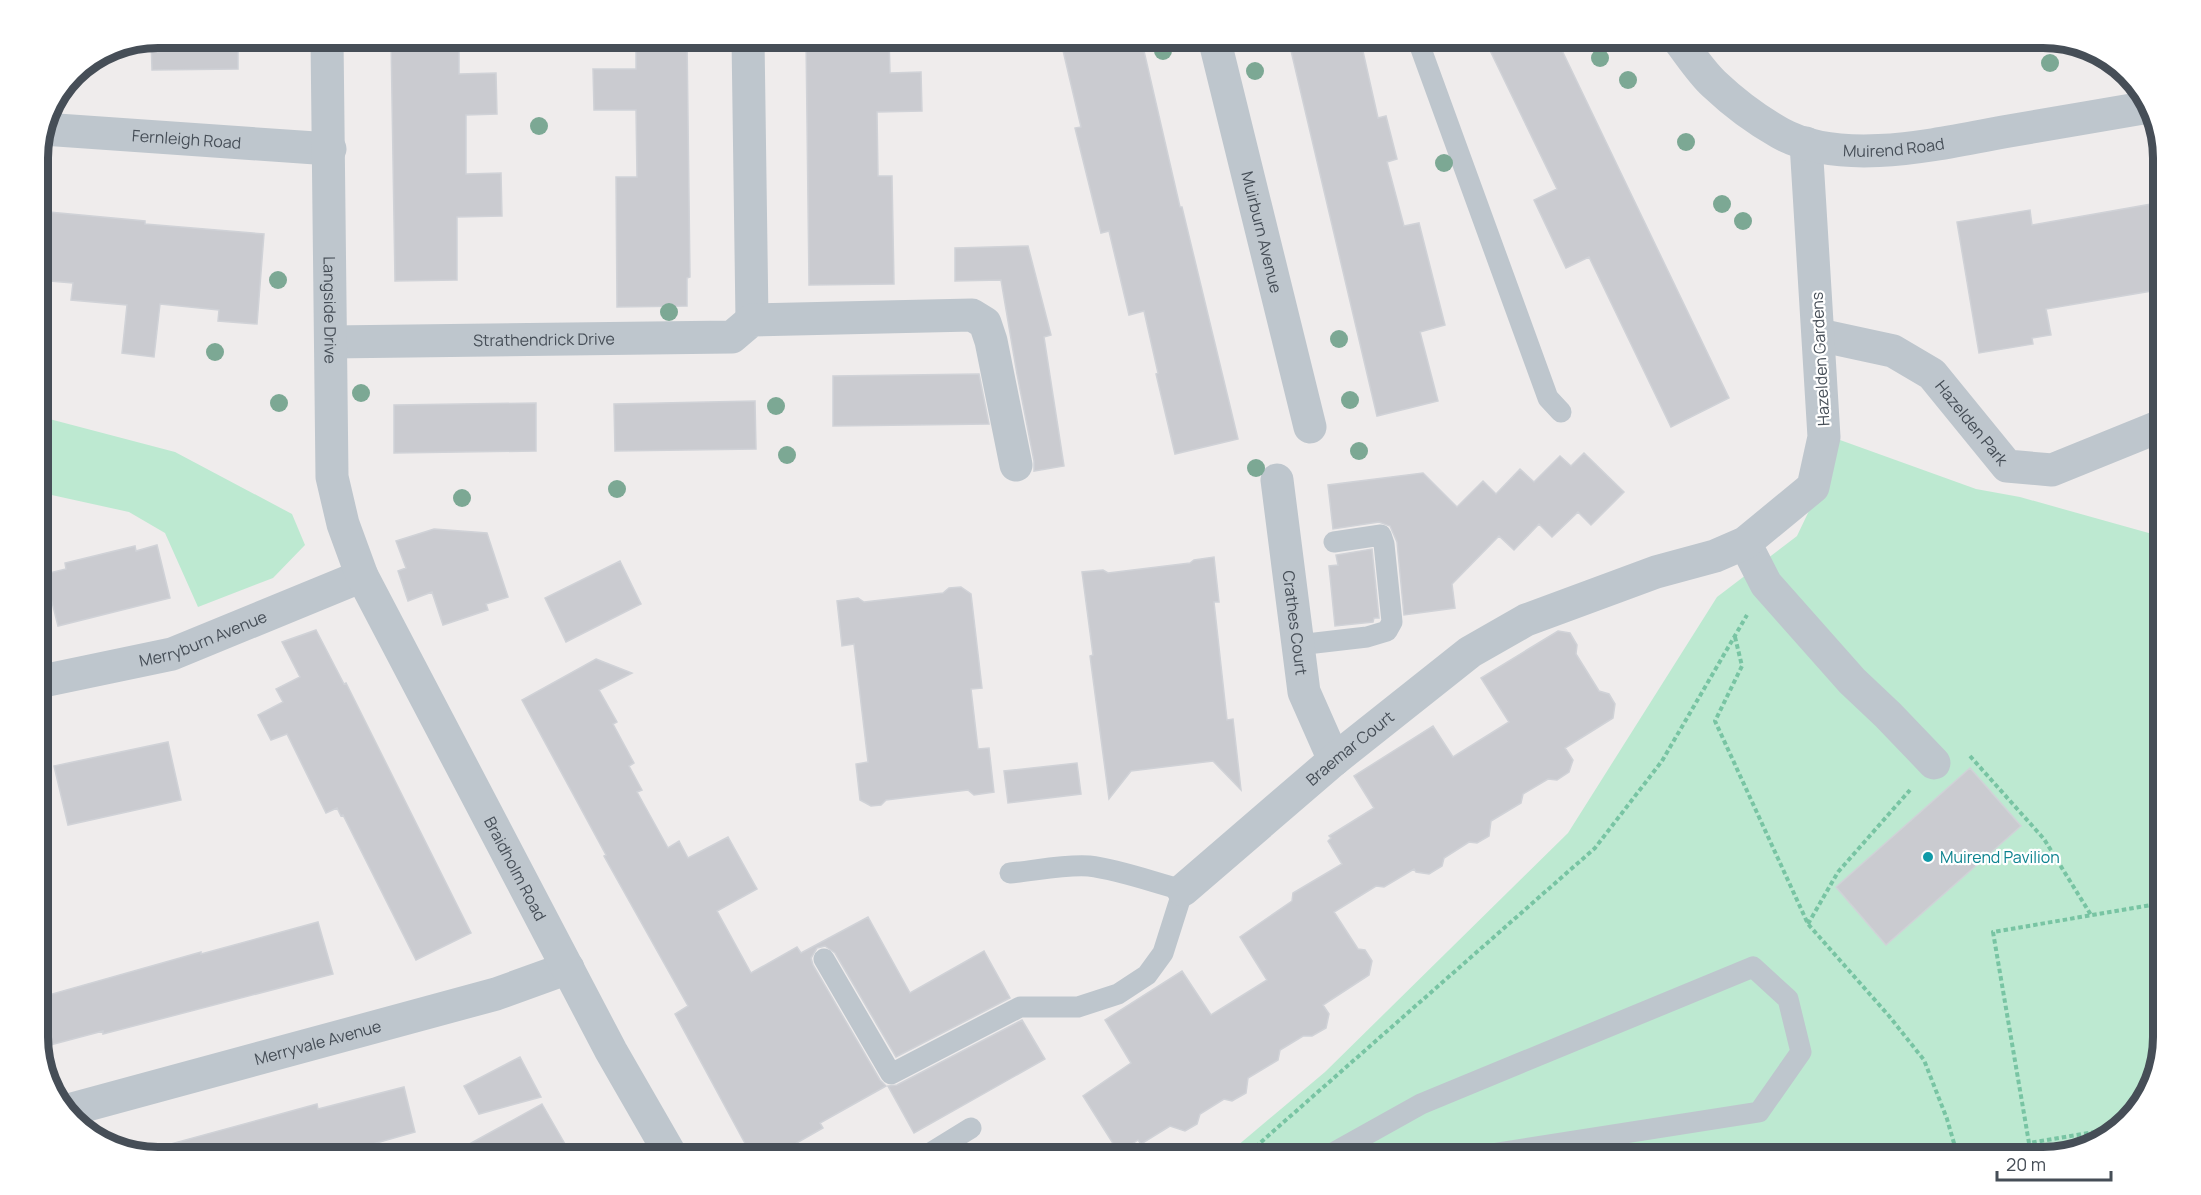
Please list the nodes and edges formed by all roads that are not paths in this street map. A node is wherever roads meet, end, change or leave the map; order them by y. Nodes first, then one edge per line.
1 (327, 48) edge
2 (748, 48) edge
3 (1216, 48) edge
4 (1421, 48) edge
5 (1685, 48) edge
6 (2138, 102) edge
7 (54, 122) edge
8 (1806, 143) junction
9 (330, 149) junction
10 (752, 320) junction
11 (1819, 335) junction
12 (331, 342) junction
13 (1561, 411) dead end
14 (1310, 427) dead end
15 (2153, 428) edge
16 (1016, 465) dead end
17 (1277, 480) dead end
18 (1334, 542) dead end
19 (1746, 543) junction
20 (362, 576) junction
21 (1526, 620) joint
22 (1298, 645) junction
23 (48, 680) edge
24 (1334, 760) junction
25 (1934, 763) road end
26 (1010, 873) dead end
27 (1183, 890) junction
28 (824, 959) dead end
29 (568, 968) junction
30 (74, 1109) edge
31 (971, 1128) dead end
32 (666, 1147) edge
33 (941, 1147) edge
34 (1345, 1147) edge
35 (1541, 1147) edge

1 - 9 street, Langside Drive
2 - 10 street
3 - 14 street, Muirburn Avenue
4 - 13 lane
5 - 8 street, Muirend Road
6 - 8 street, Muirend Road
7 - 9 street, Fernleigh Road
8 - 11 street, Hazelden Gardens
9 - 12 street, Langside Drive
10 - 12 street, Strathendrick Drive
10 - 16 street
11 - 15 street, Hazelden Park
11 - 19 street, Hazelden Gardens
12 - 20 street, Langside Drive
17 - 22 street, Crathes Court
18 - 22 lane
19 - 21 street, Hazelden Gardens
19 - 25 street
20 - 23 street, Merryburn Avenue
20 - 29 street, Braidholm Road
21 - 24 street, Braemar Court
22 - 24 street, Crathes Court
24 - 27 street, Braemar Court
26 - 27 lane
27 - 28 lane
29 - 30 street, Merryvale Avenue
29 - 32 street, Braidholm Road
31 - 33 lane
34 - 35 lane

